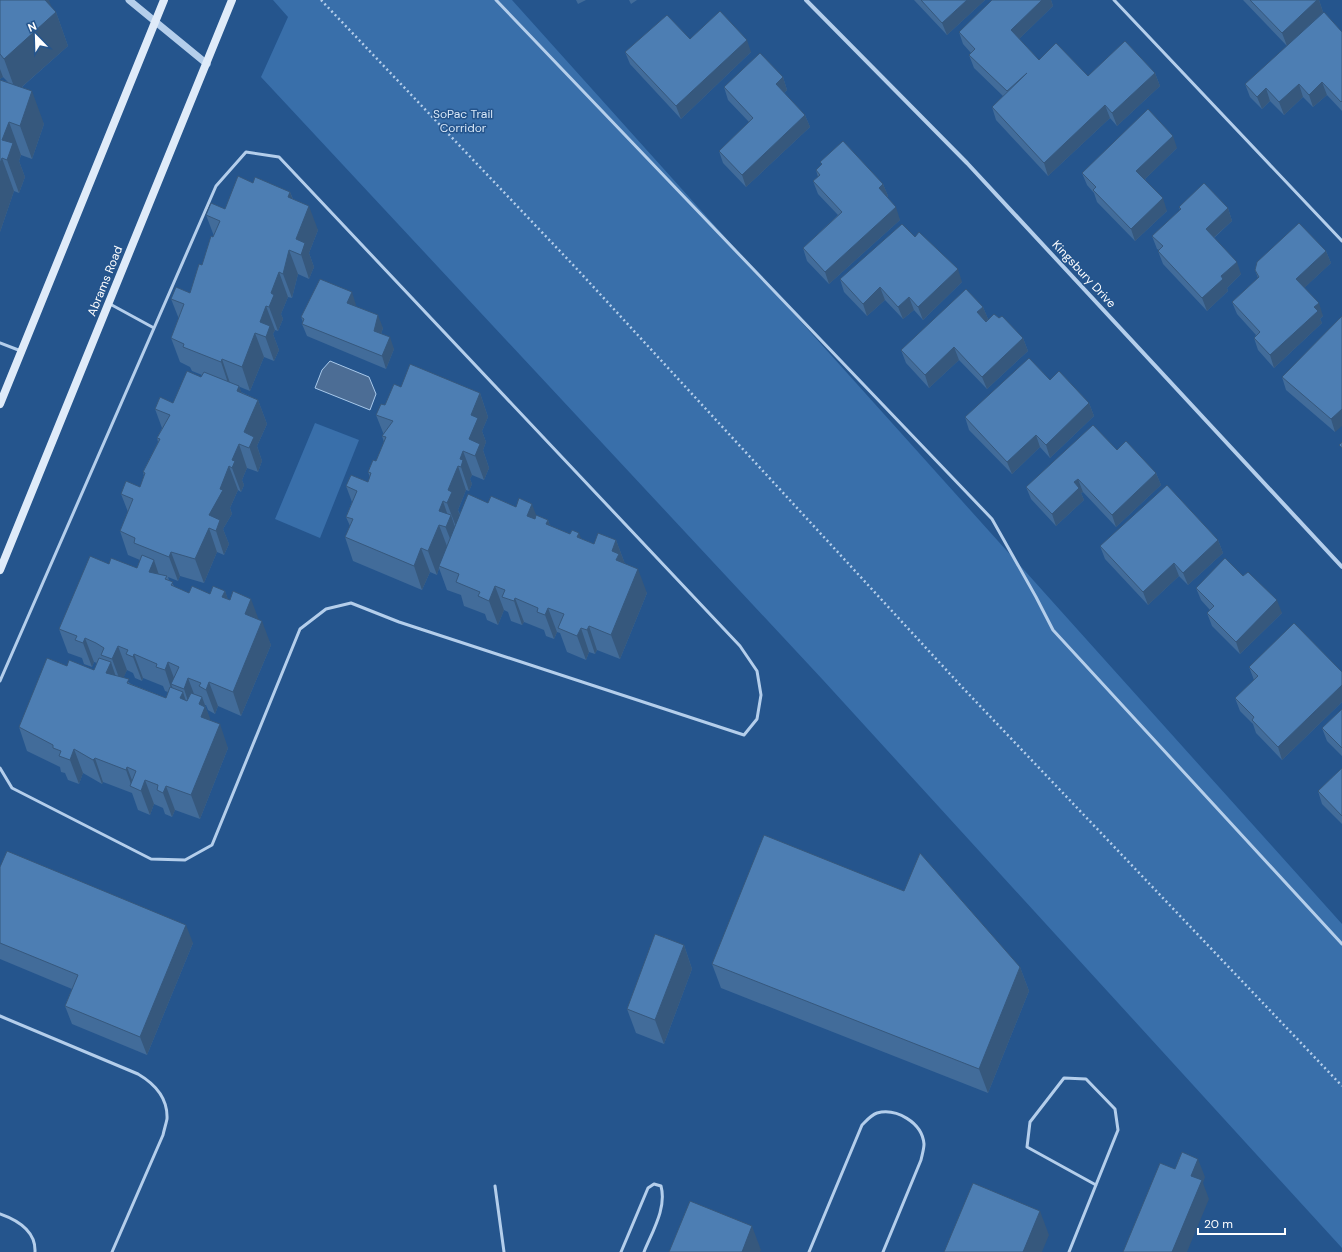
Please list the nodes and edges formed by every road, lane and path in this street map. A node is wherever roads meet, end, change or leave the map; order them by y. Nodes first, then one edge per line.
1 (129, 0) edge
2 (164, 0) edge
3 (232, 0) edge
4 (321, 0) edge
5 (496, 0) edge
6 (806, 0) edge
7 (1114, 0) edge
8 (155, 22) junction
9 (207, 64) junction
10 (1342, 241) edge
11 (109, 303) junction
12 (154, 328) junction
13 (0, 343) edge
14 (22, 352) junction
15 (0, 404) edge
16 (1342, 567) edge
17 (0, 570) edge
18 (0, 681) edge
19 (0, 768) edge
20 (1342, 944) edge
21 (0, 1016) edge
22 (1342, 1086) edge
23 (1096, 1185) junction
24 (495, 1186) dead end
25 (0, 1214) edge
26 (35, 1252) edge
27 (112, 1252) edge
28 (504, 1252) edge
29 (621, 1252) edge
30 (644, 1252) edge
31 (810, 1252) edge
32 (883, 1252) edge
33 (1069, 1252) edge

1 - 8 street
2 - 8 main road
3 - 9 main road, Abrams Road
4 - 22 path
5 - 20 lane
6 - 16 street, Kingsbury Drive
7 - 10 lane
8 - 9 street
8 - 14 main road
9 - 11 main road, Abrams Road
11 - 12 lane
11 - 17 main road, Abrams Road
12 - 18 lane
12 - 19 lane
13 - 14 lane
14 - 15 main road
21 - 27 lane
23 - 23 lane
23 - 33 lane
24 - 28 lane
25 - 26 lane
29 - 30 lane
31 - 32 lane

